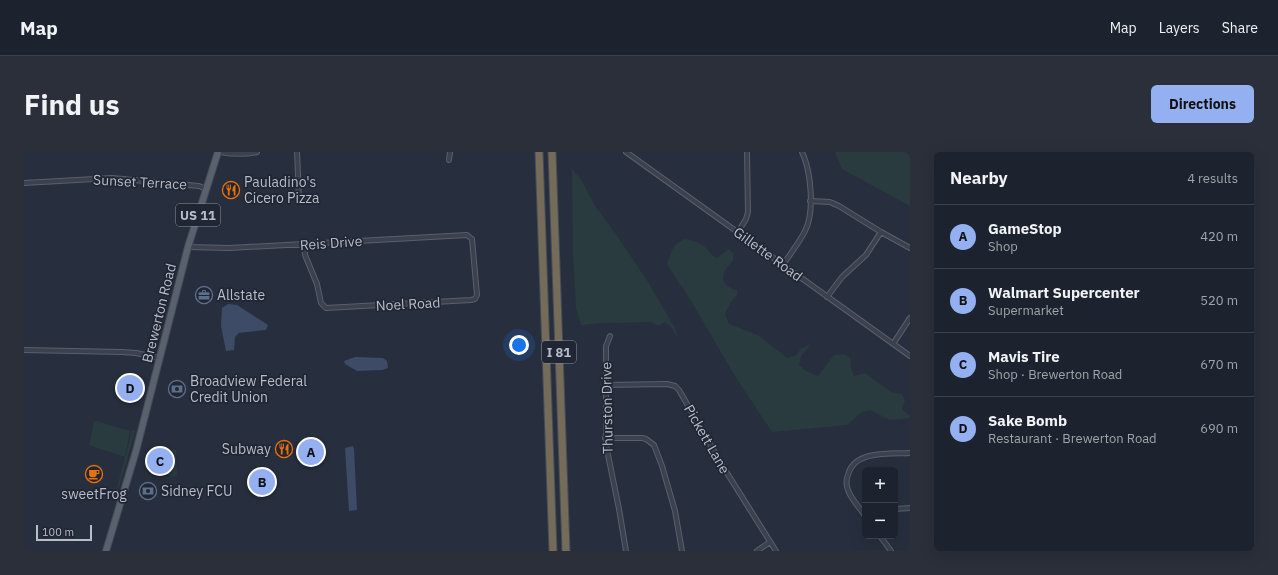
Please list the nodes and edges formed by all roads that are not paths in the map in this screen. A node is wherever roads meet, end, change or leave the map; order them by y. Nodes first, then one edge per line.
1 (219, 152) edge
2 (257, 152) edge
3 (297, 152) edge
4 (450, 152) edge
5 (539, 152) edge
6 (552, 152) edge
7 (626, 152) edge
8 (747, 152) edge
9 (802, 152) edge
10 (449, 160) dead end
11 (24, 183) edge
12 (206, 189) junction
13 (316, 198) dead end
14 (810, 201) junction
15 (738, 232) junction
16 (881, 232) junction
17 (304, 245) junction
18 (188, 247) junction
19 (910, 248) edge
20 (783, 265) junction
21 (477, 290) joint
22 (827, 297) junction
23 (910, 318) edge
24 (610, 336) dead end
25 (893, 344) junction
26 (24, 350) edge
27 (910, 356) edge
28 (159, 358) junction
29 (606, 385) junction
30 (605, 438) junction
31 (910, 453) edge
32 (910, 508) edge
33 (898, 509) edge
34 (862, 511) edge
35 (882, 539) edge
36 (770, 542) junction
37 (106, 551) edge
38 (553, 551) edge
39 (566, 551) edge
40 (626, 551) edge
41 (682, 551) edge
42 (757, 551) edge
43 (776, 551) edge
44 (891, 551) edge

1 - 2 street
1 - 12 main road, Brewerton Road / US 11
3 - 13 street
4 - 10 street
5 - 38 highway, I 81
6 - 39 highway, I 81
7 - 15 street, Gillette Road
8 - 15 street
9 - 14 street
11 - 12 street, Sunset Terrace
12 - 18 main road, Brewerton Road / US 11
14 - 16 street
14 - 20 street
15 - 20 street, Gillette Road
16 - 19 street
16 - 22 street
17 - 18 street, Reis Drive
17 - 21 street, Reis Drive
17 - 21 street, Noel Road
18 - 28 main road, Brewerton Road / US 11
20 - 22 street, Gillette Road
22 - 25 street, Gillette Road
23 - 25 street
24 - 29 street, Thurston Drive
25 - 27 street, Gillette Road
26 - 28 street
28 - 37 main road, Brewerton Road / US 11
29 - 30 street, Thurston Drive
29 - 36 street, Pickett Lane
30 - 40 street, Thurston Drive
30 - 41 street
31 - 34 street
32 - 33 street
35 - 44 street
36 - 42 street
36 - 43 street, Pickett Lane

